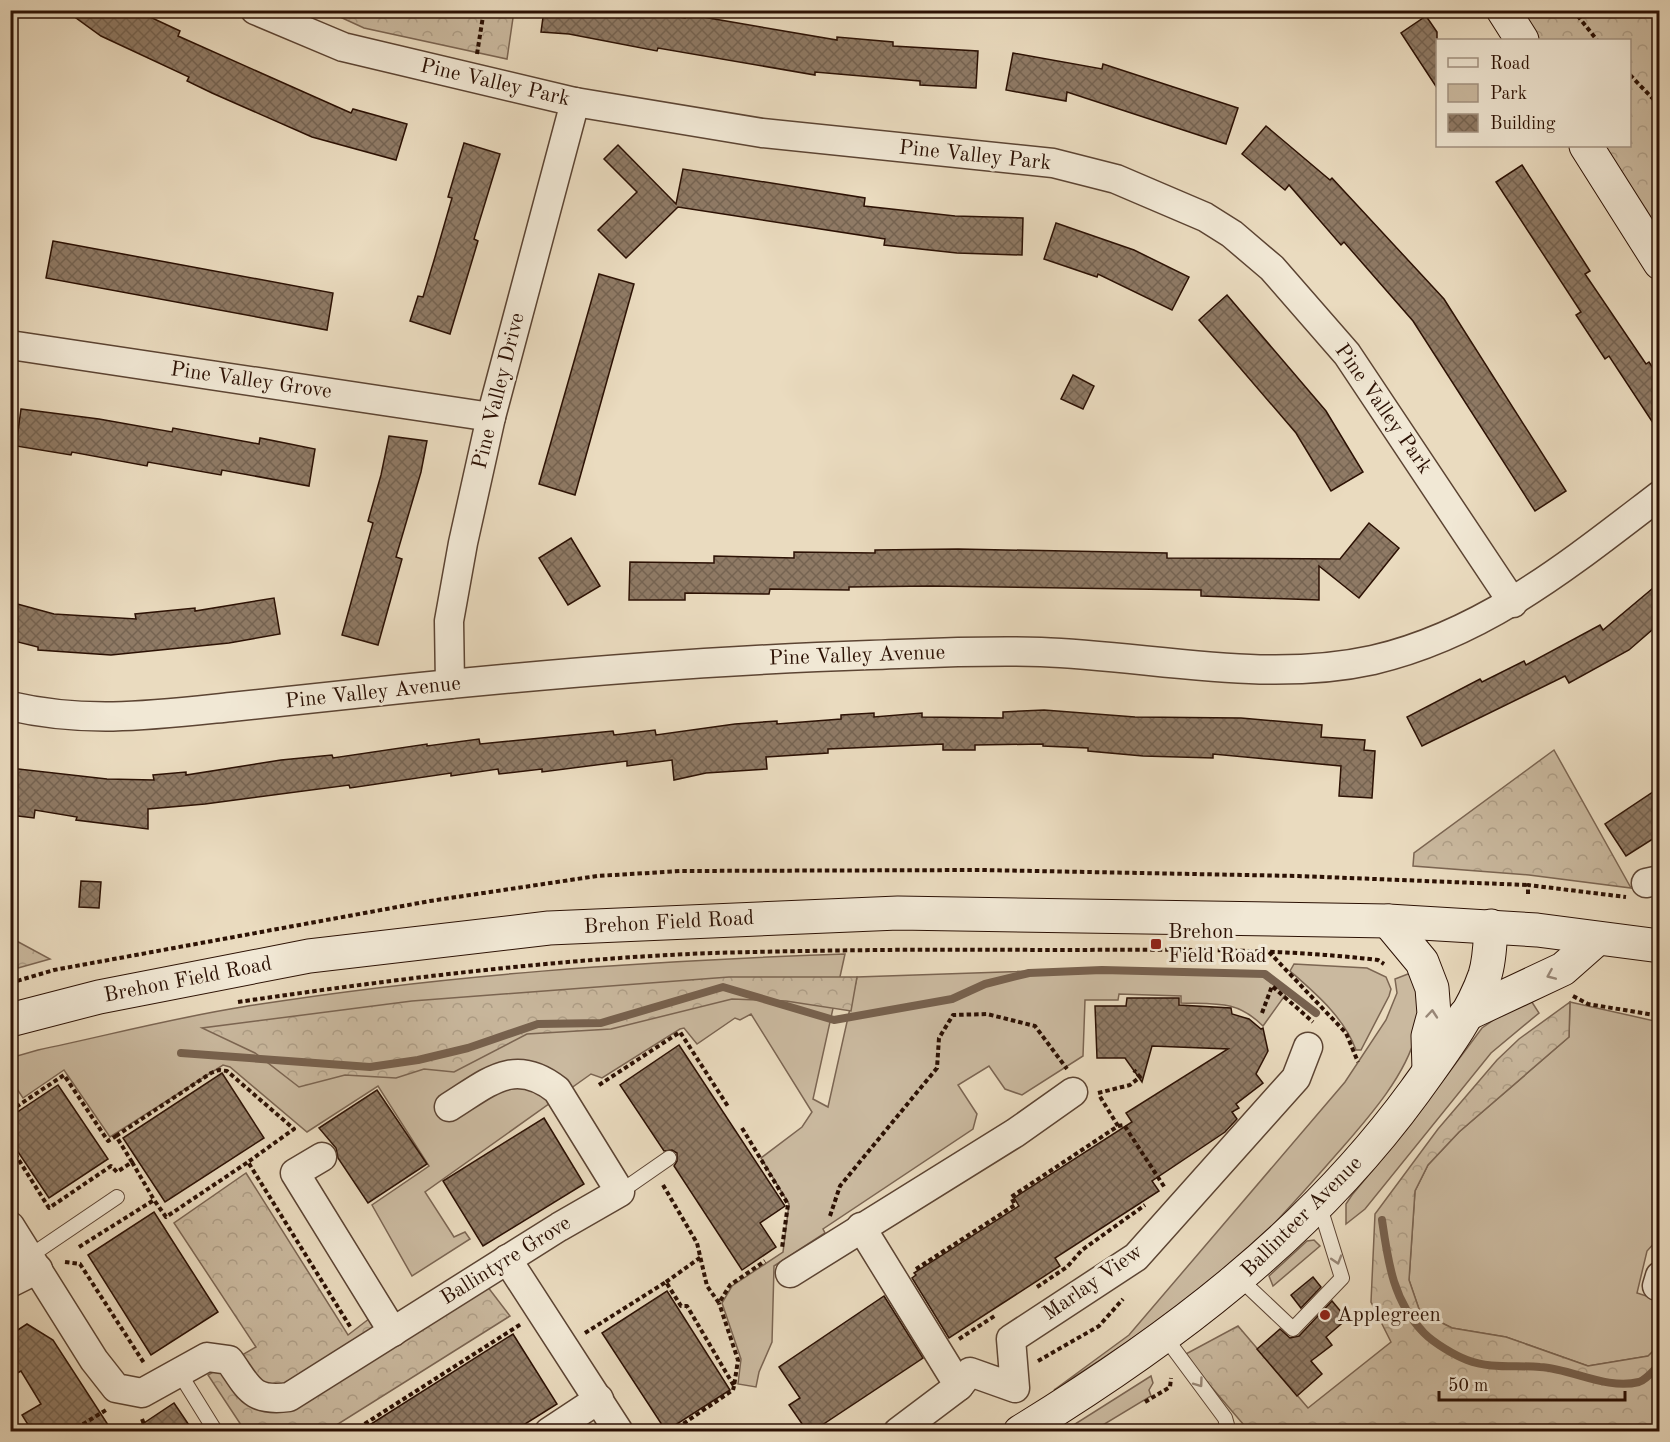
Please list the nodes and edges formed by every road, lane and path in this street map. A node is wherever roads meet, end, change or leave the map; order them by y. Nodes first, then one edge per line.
1 (255, 10) edge
2 (484, 10) edge
3 (1503, 10) edge
4 (1573, 10) edge
5 (1520, 39) edge
6 (1596, 39) edge
7 (1631, 77) edge
8 (473, 78) junction
9 (575, 102) junction
10 (1659, 106) edge
11 (1587, 147) edge
12 (1659, 263) edge
13 (10, 345) edge
14 (491, 417) junction
15 (1659, 495) edge
16 (1513, 603) junction
17 (450, 684) junction
18 (10, 706) edge
19 (1645, 887) edge
20 (1528, 894) dead end
21 (1388, 921) junction
22 (1491, 926) junction
23 (1596, 939) junction
24 (1659, 946) edge
25 (1269, 952) junction
26 (1390, 968) dead end
27 (1567, 994) dead end
28 (230, 1003) dead end
29 (1465, 1015) junction
30 (1659, 1016) edge
31 (10, 1020) edge
32 (1308, 1047) dead end
33 (1358, 1062) dead end
34 (1134, 1070) dead end
35 (1429, 1071) junction
36 (598, 1085) dead end
37 (1083, 1087) junction
38 (450, 1107) dead end
39 (729, 1108) dead end
40 (10, 1111) edge
41 (1118, 1126) junction
42 (742, 1128) dead end
43 (116, 1136) junction
44 (10, 1146) edge
45 (322, 1157) dead end
46 (669, 1158) dead end
47 (132, 1162) junction
48 (248, 1162) junction
49 (661, 1182) dead end
50 (620, 1192) junction
51 (1157, 1196) dead end
52 (117, 1197) dead end
53 (154, 1200) junction
54 (1148, 1203) dead end
55 (1319, 1204) junction
56 (848, 1225) junction
57 (10, 1226) edge
58 (74, 1248) dead end
59 (701, 1257) junction
60 (507, 1259) junction
61 (781, 1260) junction
62 (43, 1262) junction
63 (912, 1272) dead end
64 (1240, 1279) junction
65 (666, 1282) junction
66 (10, 1283) edge
67 (1029, 1293) dead end
68 (719, 1303) junction
69 (1001, 1311) dead end
70 (526, 1321) dead end
71 (393, 1332) junction
72 (581, 1335) dead end
73 (356, 1336) dead end
74 (953, 1343) dead end
75 (1170, 1344) junction
76 (147, 1368) dead end
77 (180, 1374) junction
78 (734, 1386) junction
79 (959, 1386) junction
80 (1015, 1388) junction
81 (599, 1399) junction
82 (1145, 1402) dead end
83 (111, 1406) dead end
84 (10, 1425) edge
85 (1028, 1427) edge
86 (15, 1431) edge
87 (70, 1431) edge
88 (216, 1431) edge
89 (351, 1431) edge
90 (549, 1431) edge
91 (620, 1431) edge
92 (671, 1431) edge
93 (897, 1431) edge
94 (1229, 1431) edge

1 - 8 street, Pine Valley Park
2 - 8 path
3 - 5 main road
4 - 6 path
7 - 10 path
8 - 9 street, Pine Valley Park
9 - 14 street, Pine Valley Drive
9 - 16 street, Pine Valley Park
11 - 12 main road
13 - 14 street, Pine Valley Grove
14 - 17 street, Pine Valley Drive
15 - 16 street, Pine Valley Avenue
16 - 17 street, Pine Valley Avenue
17 - 18 street, Pine Valley Avenue
19 - 20 path
21 - 22 main road, Brehon Field Road
21 - 31 main road, Brehon Field Road
35 -> 21 main road
22 - 23 main road, Brehon Field Road
22 - 29 main road, Ballinteer Avenue
23 - 24 main road, Brehon Field Road
23 -> 29 main road
25 - 26 path
25 - 28 path
25 - 33 path
27 - 30 path
29 - 35 main road, Ballinteer Avenue
32 - 80 street, Marlay View
34 - 37 path
35 - 55 main road, Ballinteer Avenue
36 - 39 path
37 - 41 path
37 - 56 street
37 - 56 path
38 - 50 street
40 - 43 path
41 - 51 path
41 - 63 path
42 - 61 path
43 - 47 path
43 - 48 path
44 - 47 path
45 - 71 street
46 - 50 lane, Ballintyre Grove
47 - 53 path
48 - 53 path
48 - 73 path
49 - 59 path
50 - 60 street, Ballintyre Grove
52 - 62 lane
53 - 58 path
54 - 67 path
55 - 64 main road, Ballinteer Avenue
55 -> 64 lane
56 - 61 street
56 - 79 street
57 - 62 street
59 - 65 path
59 - 68 path
60 - 71 street, Ballintyre Grove
60 - 81 street
61 - 68 path
62 - 66 street
62 - 76 path
62 - 77 street
64 - 75 main road, Ballinteer Avenue
65 - 72 path
65 - 78 path
68 - 78 path
69 - 74 path
70 - 89 path
71 - 77 street, Ballintyre Grove
75 - 82 path
75 - 85 main road, Ballinteer Avenue
75 -> 94 lane
77 - 88 lane
78 - 92 path
79 - 80 street
79 - 93 street
80 - 85 street
81 - 90 street
81 - 91 street
83 - 87 path
84 - 86 path

